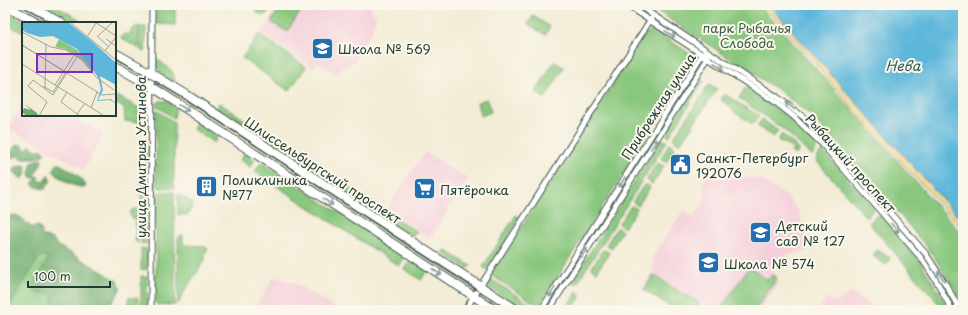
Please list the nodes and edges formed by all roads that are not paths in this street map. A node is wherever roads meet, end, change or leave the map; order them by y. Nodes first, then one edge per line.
1 (5, 5) edge
2 (29, 5) edge
3 (152, 5) edge
4 (626, 5) edge
5 (638, 5) edge
6 (653, 15) junction
7 (650, 20) junction
8 (36, 22) edge
9 (59, 22) edge
10 (709, 51) junction
11 (116, 54) edge
12 (702, 55) junction
13 (708, 58) junction
14 (116, 67) edge
15 (151, 73) junction
16 (151, 86) junction
17 (480, 286) junction
18 (474, 296) junction
19 (151, 310) edge
20 (465, 310) edge
21 (495, 310) edge
22 (516, 310) edge
23 (541, 310) edge
24 (548, 310) edge
25 (952, 310) edge
26 (960, 310) edge

1 - 8 main road
2 - 9 main road
3 - 15 street, улица Дмитрия Устинова
4 - 7 street, Рыбацкий проспект
5 - 6 street, Рыбацкий проспект
6 - 7 street
6 - 10 street, Рыбацкий проспект
7 -> 12 street, Рыбацкий проспект
7 - 17 street
10 - 12 street, Прибрежная улица
10 - 13 street, Прибрежная улица
26 -> 10 street, Рыбацкий проспект
11 - 15 main road, Шлиссельбургский проспект
12 - 13 street, Рыбацкий проспект
12 -> 23 street, Прибрежная улица
24 -> 13 street, Прибрежная улица
13 -> 25 street, Рыбацкий проспект
14 - 16 main road, Шлиссельбургский проспект
15 - 16 street, улица Дмитрия Устинова
15 - 17 main road, Шлиссельбургский проспект
16 -> 18 main road, Шлиссельбургский проспект
16 - 19 street, улица Дмитрия Устинова
17 - 18 street
17 - 22 main road, Шлиссельбургский проспект
18 - 20 street
18 - 21 main road, Шлиссельбургский проспект

